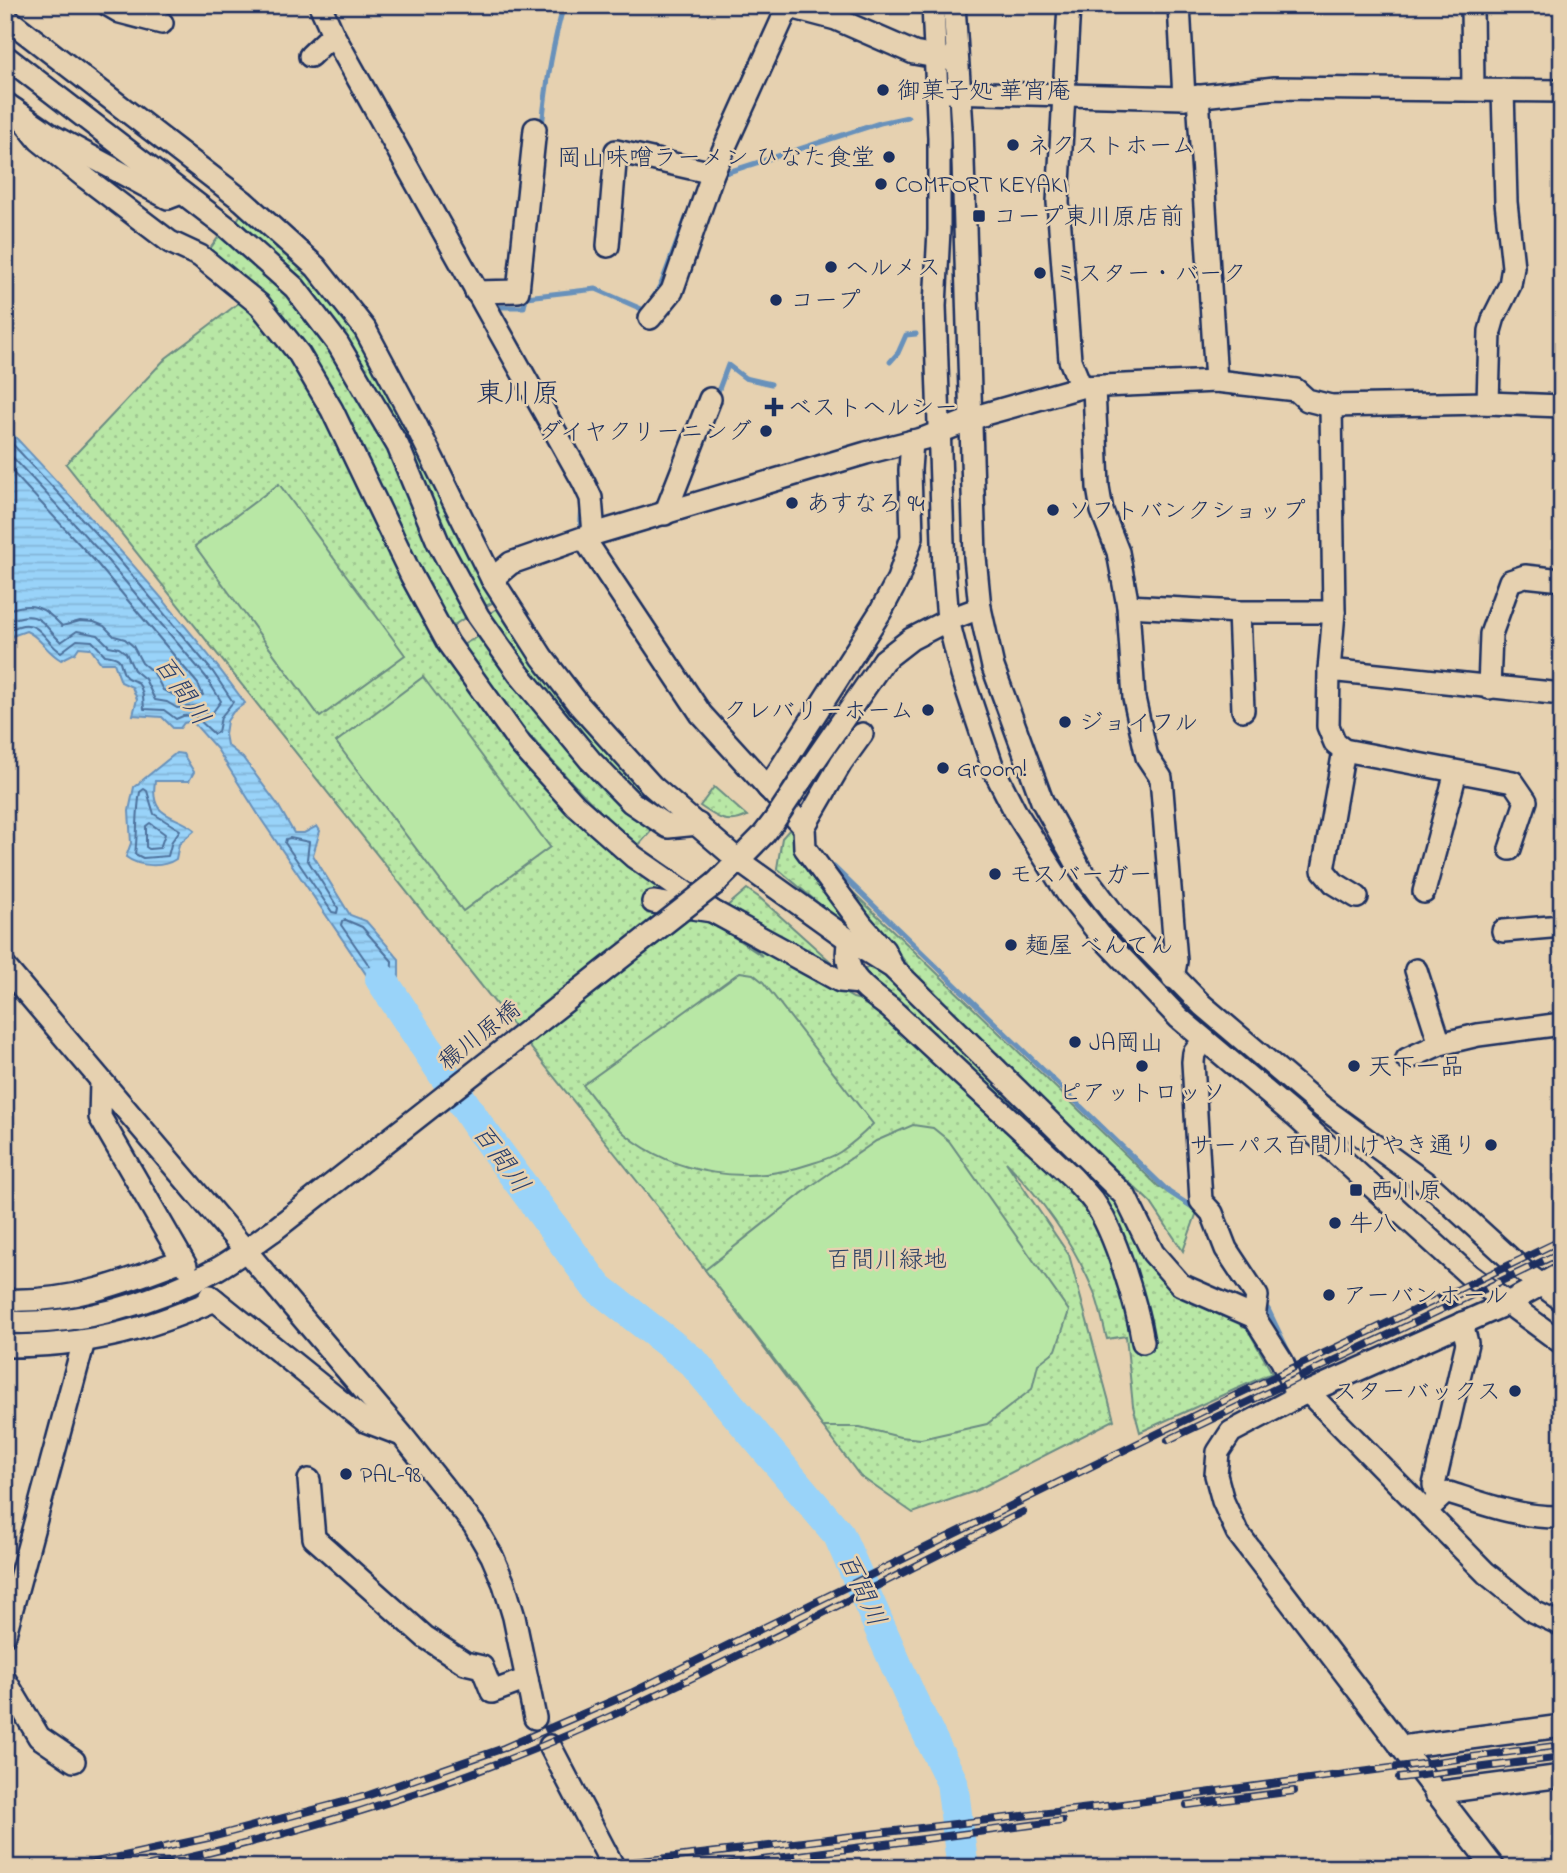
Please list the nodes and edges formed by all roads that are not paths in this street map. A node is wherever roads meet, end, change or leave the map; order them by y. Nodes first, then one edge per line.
1 (107, 5) edge
2 (320, 5) edge
3 (933, 5) edge
4 (954, 5) edge
5 (1069, 5) edge
6 (1179, 5) edge
7 (1472, 5) edge
8 (786, 6) edge
9 (5, 18) edge
10 (162, 23) dead end
11 (333, 34) junction
12 (5, 56) edge
13 (310, 56) dead end
14 (935, 57) junction
15 (957, 61) junction
16 (1473, 89) junction
17 (1503, 90) junction
18 (1562, 91) edge
19 (937, 92) junction
20 (960, 93) junction
21 (1065, 96) junction
22 (1191, 97) junction
23 (9, 112) edge
24 (536, 129) dead end
25 (713, 173) junction
26 (182, 193) junction
27 (608, 246) dead end
28 (476, 292) junction
29 (650, 318) dead end
30 (1216, 381) junction
31 (1087, 387) junction
32 (710, 399) dead end
33 (1489, 403) junction
34 (1562, 406) edge
35 (1331, 407) junction
36 (971, 421) junction
37 (939, 433) junction
38 (912, 442) junction
39 (666, 514) junction
40 (586, 538) junction
41 (492, 579) junction
42 (1562, 580) edge
43 (1128, 606) junction
44 (980, 608) junction
45 (1239, 612) junction
46 (1334, 612) junction
47 (948, 620) junction
48 (1329, 670) junction
49 (1489, 688) junction
50 (1562, 694) edge
51 (1243, 710) dead end
52 (862, 734) dead end
53 (1345, 750) junction
54 (1456, 772) junction
55 (768, 788) junction
56 (698, 824) junction
57 (804, 827) junction
58 (1510, 849) dead end
59 (739, 861) junction
60 (1424, 892) dead end
61 (1357, 897) dead end
62 (653, 902) dead end
63 (712, 911) junction
64 (1562, 926) edge
65 (1503, 931) dead end
66 (849, 940) junction
67 (5, 967) edge
68 (892, 967) junction
69 (1416, 970) dead end
70 (1173, 978) junction
71 (860, 984) junction
72 (1562, 1024) edge
73 (1204, 1040) junction
74 (1440, 1044) junction
75 (1407, 1059) dead end
76 (101, 1082) junction
77 (244, 1251) junction
78 (1562, 1273) edge
79 (1541, 1285) junction
80 (5, 1300) edge
81 (1562, 1300) edge
82 (1506, 1304) junction
83 (1255, 1306) junction
84 (5, 1322) edge
85 (1462, 1323) junction
86 (84, 1341) junction
87 (1143, 1342) dead end
88 (1562, 1343) edge
89 (5, 1346) edge
90 (1303, 1394) junction
91 (402, 1435) junction
92 (309, 1480) dead end
93 (1431, 1506) junction
94 (1562, 1517) edge
95 (1562, 1625) edge
96 (6, 1626) edge
97 (527, 1679) junction
98 (5, 1680) edge
99 (536, 1718) tunnel mouth
100 (1562, 1726) edge
101 (550, 1746) tunnel mouth
102 (1401, 1747) junction
103 (74, 1761) dead end
104 (1562, 1776) edge
105 (1435, 1793) junction
106 (614, 1868) edge
107 (1494, 1868) edge

1 - 10 street
2 - 11 street
3 - 14 street
4 - 15 street
5 - 21 street
6 - 22 street
7 - 16 street
8 - 14 street
8 - 25 street
9 - 41 street
11 - 13 street
11 - 28 street
12 - 26 street
14 - 15 street
14 - 19 street
15 - 20 street
16 - 17 street
16 - 22 street
17 - 18 street
17 - 33 street
19 - 20 street
19 - 37 street
20 - 21 street
20 - 36 street
21 - 22 street
21 - 31 street
22 - 30 street
23 - 26 street
23 - 63 street
24 - 28 street
25 - 27 street
25 - 29 street
26 - 56 street
28 - 40 street
30 - 31 street
30 - 35 street
31 - 36 street
31 - 43 street
32 - 39 street
33 - 34 street
33 - 35 street
35 - 46 street
36 - 37 street
36 - 44 street
37 - 38 street
37 - 47 street
38 - 39 street
38 - 55 street
39 - 40 street
40 - 41 street
40 - 55 street
41 - 56 street
42 - 49 street
43 - 45 street
43 - 70 street
44 - 47 street, 穝川原橋
44 - 70 street
45 - 46 street
45 - 51 street
46 - 48 street
47 - 59 street, 穝川原橋, bridge
47 - 73 street
48 - 49 street
48 - 53 street
49 - 50 street
52 - 57 street
53 - 54 street
53 - 61 street
54 - 58 street
54 - 60 street
55 - 57 street
56 - 59 street
57 - 68 street
59 - 66 street
59 - 77 street, 穝川原橋, bridge
62 - 63 street
63 - 71 street
64 - 65 street
66 - 68 street
66 - 71 street
67 - 76 street
68 - 83 street
69 - 74 street
70 - 79 street
71 - 87 street
72 - 74 street
73 - 82 street
73 - 83 street
74 - 75 street
76 - 77 street
76 - 80 street
77 - 84 street, 穝川原橋
77 - 91 street
78 - 79 street
79 - 81 street
79 - 82 street
82 - 85 street
82 - 88 street
83 - 90 street
85 - 90 street
85 - 93 street
86 - 89 street
86 - 91 street
86 - 96 street
90 - 93 street
90 - 102 street
91 - 97 street
92 - 97 street
93 - 94 street
93 - 95 street
97 - 99 street
98 - 103 street
100 - 102 street
101 - 106 street
102 - 105 street
104 - 105 street
105 - 107 street

